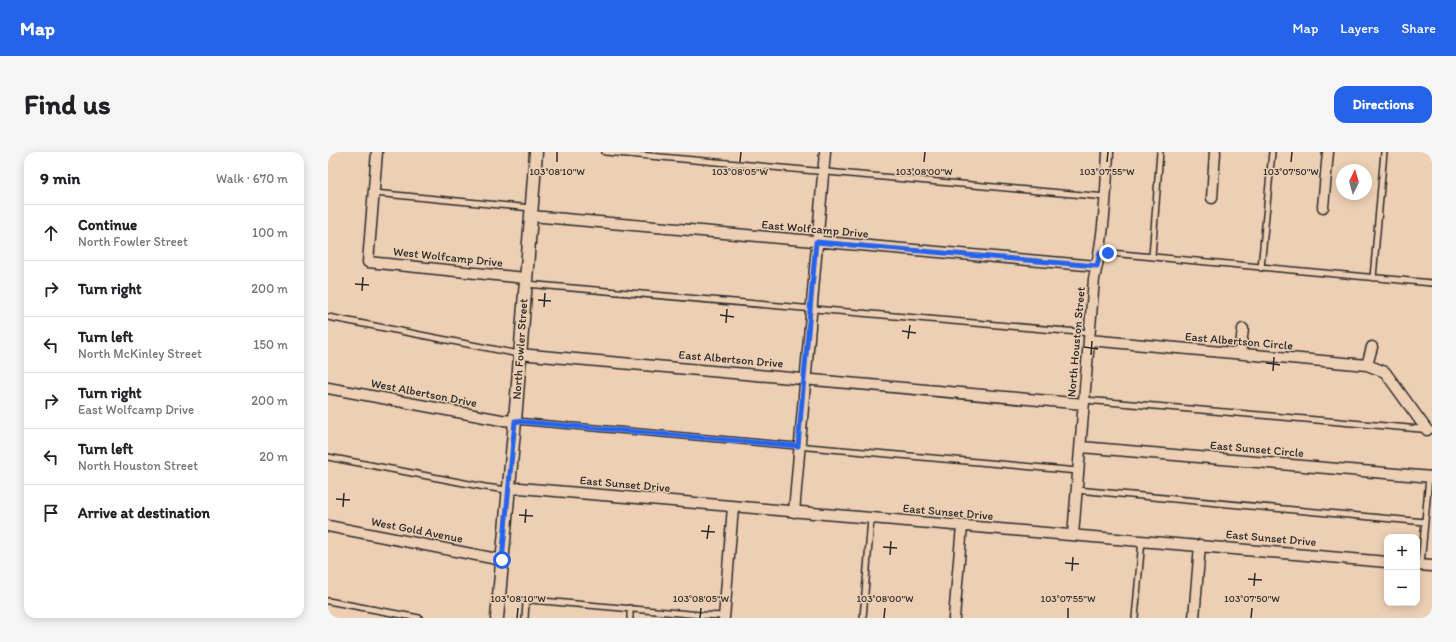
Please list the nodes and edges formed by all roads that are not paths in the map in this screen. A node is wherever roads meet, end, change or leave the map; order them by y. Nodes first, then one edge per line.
1 (377, 152) edge
2 (536, 152) edge
3 (606, 152) edge
4 (825, 152) edge
5 (1108, 152) edge
6 (1160, 152) edge
7 (1215, 152) edge
8 (1272, 152) edge
9 (1328, 152) edge
10 (1384, 152) edge
11 (823, 173) junction
12 (374, 193) junction
13 (1106, 197) junction
14 (1212, 198) dead end
15 (1323, 207) dead end
16 (531, 212) junction
17 (816, 242) junction
18 (1100, 252) junction
19 (1152, 256) junction
20 (1097, 266) junction
21 (1262, 268) junction
22 (1373, 278) junction
23 (525, 281) junction
24 (1432, 283) edge
25 (811, 309) junction
26 (328, 317) edge
27 (1243, 329) dead end
28 (1089, 336) junction
29 (1372, 347) dead end
30 (1240, 353) junction
31 (519, 354) junction
32 (1367, 366) junction
33 (804, 378) junction
34 (328, 388) edge
35 (1085, 402) junction
36 (515, 421) junction
37 (1429, 430) edge
38 (798, 446) junction
39 (1080, 447) junction
40 (328, 457) edge
41 (1078, 471) junction
42 (1430, 477) edge
43 (508, 490) junction
44 (1077, 490) junction
45 (733, 507) junction
46 (794, 512) junction
47 (871, 518) junction
48 (1424, 522) junction
49 (328, 526) edge
50 (962, 526) junction
51 (1072, 535) junction
52 (1142, 540) junction
53 (1200, 545) junction
54 (1420, 556) edge
55 (502, 560) junction
56 (1384, 562) edge
57 (1420, 565) edge
58 (1432, 566) edge
59 (328, 601) edge
60 (630, 608) junction
61 (701, 616) edge
62 (724, 617) edge
63 (419, 618) edge
64 (497, 618) edge
65 (525, 618) edge
66 (630, 618) edge
67 (863, 618) edge
68 (954, 618) edge
69 (1136, 618) edge
70 (1194, 618) edge

1 - 12 street
2 - 16 street, North Fowler Street
3 - 11 lane
4 - 11 street
5 - 13 street, North Houston Street
6 - 19 lane
7 - 14 street
8 - 21 lane
9 - 15 street
10 - 22 lane
11 - 13 lane
11 - 17 street
12 - 16 lane
12 - 23 street, West Wolfcamp Drive
13 - 18 street, North Houston Street
16 - 17 street, East Wolfcamp Drive
16 - 23 street, North Fowler Street
17 - 20 street, East Wolfcamp Drive
17 - 25 street
18 - 19 lane
18 - 20 street, North Houston Street
19 - 21 lane
20 - 28 street, North Houston Street
21 - 22 lane
22 - 24 lane
23 - 25 lane
23 - 31 street, North Fowler Street
25 - 28 lane
25 - 33 street
26 - 31 lane
27 - 30 street
28 - 30 street, East Albertson Circle
28 - 35 street, North Houston Street
29 - 32 street
30 - 32 street, East Albertson Circle
31 - 33 street, East Albertson Drive
31 - 36 street, North Fowler Street
32 - 37 street, East Albertson Circle
33 - 35 street, East Albertson Drive
33 - 38 street
34 - 36 street, West Albertson Drive
35 - 37 lane
35 - 39 street, North Houston Street
36 - 38 lane
36 - 43 street, North Fowler Street
38 - 41 lane
38 - 46 street
39 - 41 street, North Houston Street
39 - 42 street, East Sunset Circle
40 - 43 lane
41 - 44 street, North Houston Street
42 - 48 lane
43 - 45 street, East Sunset Drive
43 - 55 street, North Fowler Street
44 - 48 lane
44 - 51 street, North Houston Street
45 - 46 street, East Sunset Drive
45 - 62 street
46 - 47 street, East Sunset Drive
47 - 50 street, East Sunset Drive
47 - 67 lane
48 - 54 lane
49 - 55 street, West Gold Avenue
50 - 51 street, East Sunset Drive
50 - 68 street
51 - 52 street, East Sunset Drive
52 - 53 street, East Sunset Drive
52 - 69 lane
53 - 56 street, East Sunset Drive
53 - 70 street
55 - 64 street, North Fowler Street
57 - 58 street
59 - 63 lane
60 - 61 lane
60 - 65 lane
60 - 66 lane
61 - 62 lane

